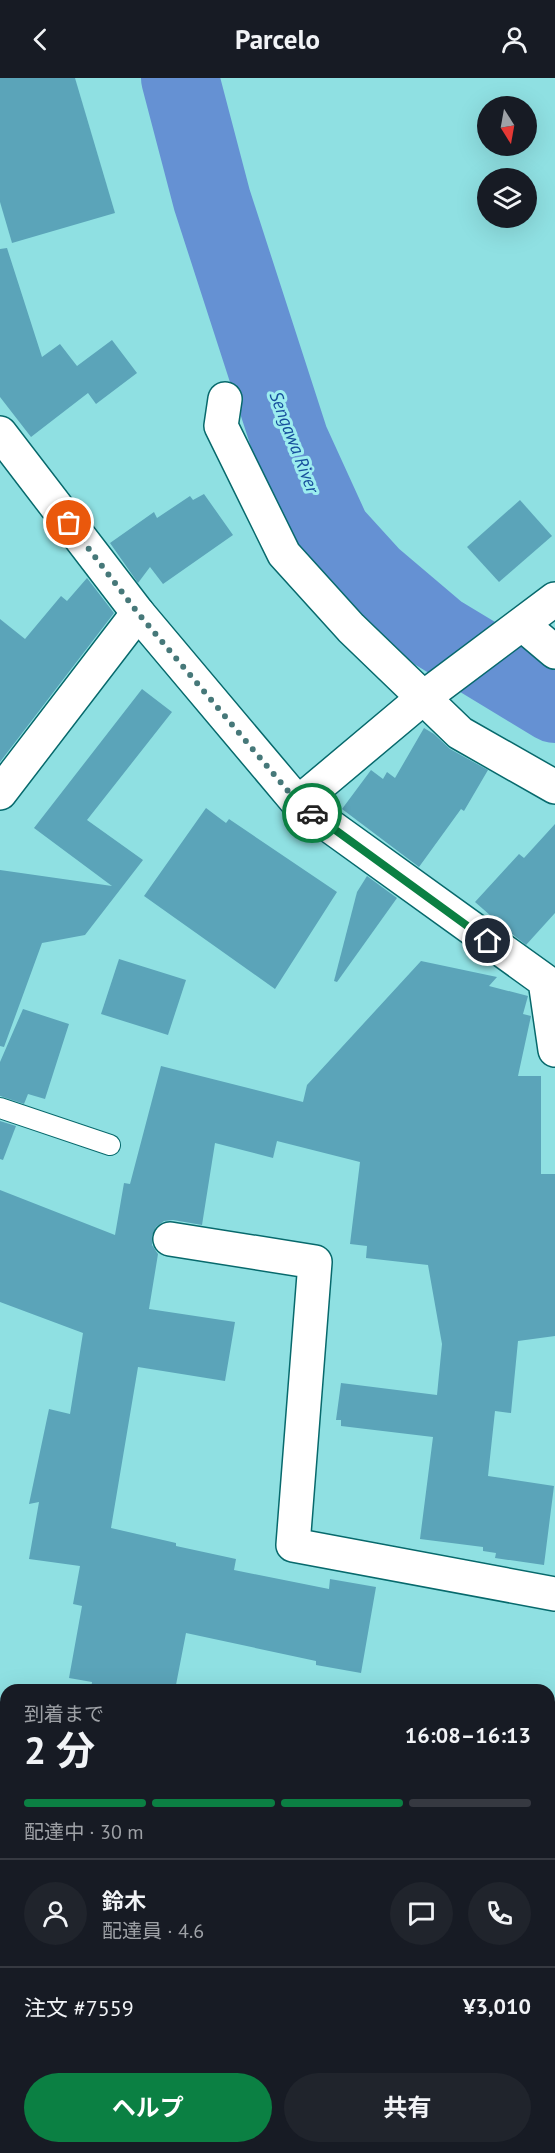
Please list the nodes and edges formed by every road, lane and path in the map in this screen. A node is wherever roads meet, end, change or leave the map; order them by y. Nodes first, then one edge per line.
1 (225, 399) dead end
2 (0, 433) edge
3 (555, 599) edge
4 (138, 613) junction
5 (514, 632) junction
6 (555, 651) edge
7 (433, 690) junction
8 (555, 787) edge
9 (0, 793) edge
10 (298, 803) junction
11 (555, 1050) edge
12 (0, 1108) edge
13 (110, 1145) dead end
14 (170, 1239) dead end
15 (555, 1594) edge

1 - 7 street
2 - 4 street
3 - 5 street
4 - 9 street
4 - 10 street
5 - 6 street
5 - 7 street
7 - 8 street
7 - 10 street
10 - 11 street
12 - 13 lane
14 - 15 street

